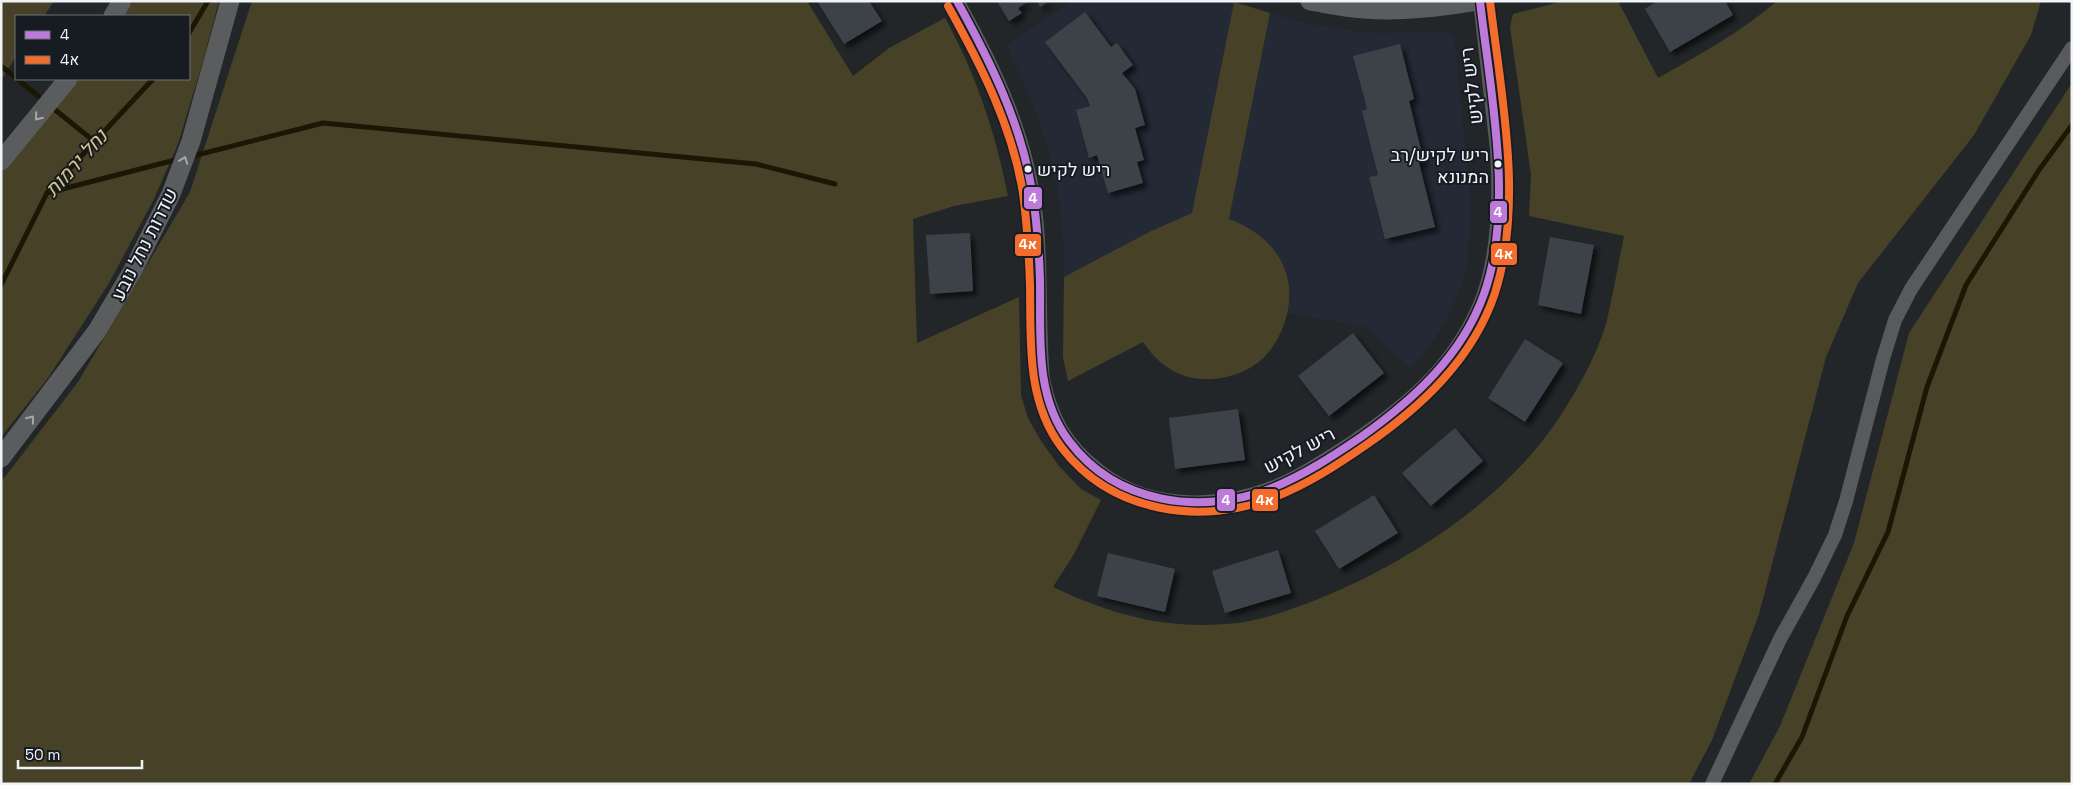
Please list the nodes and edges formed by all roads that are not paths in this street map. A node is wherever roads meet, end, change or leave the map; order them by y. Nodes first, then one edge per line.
1 (122, 1) edge
2 (230, 1) edge
3 (957, 1) edge
4 (1310, 1) edge
5 (1478, 1) edge
6 (115, 15) edge
7 (2072, 48) edge
8 (67, 80) edge
9 (1, 160) edge
10 (1, 458) edge
11 (1712, 784) edge

1 - 6 main road
10 -> 2 main road, שדרות נחל נובע
3 - 5 street, ריש לקיש
4 - 5 main road
7 - 11 street
8 -> 9 main road

